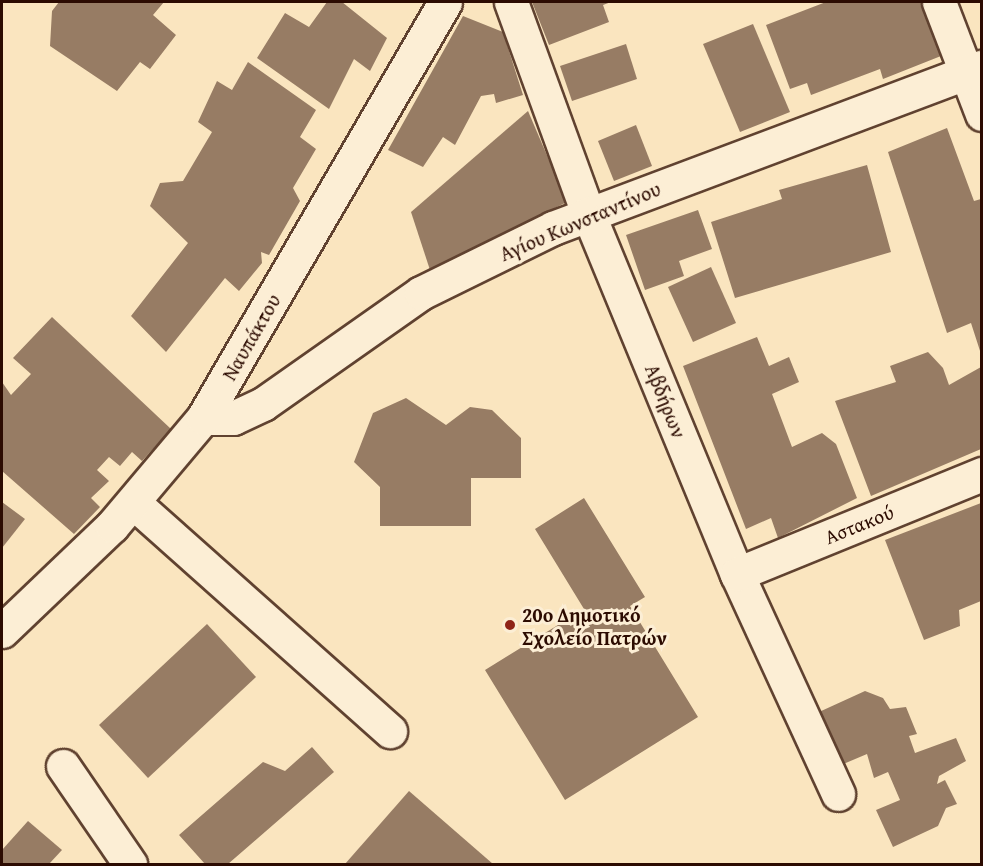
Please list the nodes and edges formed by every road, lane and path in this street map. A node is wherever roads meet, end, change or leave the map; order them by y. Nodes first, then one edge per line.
1 (445, 2) edge
2 (511, 2) edge
3 (939, 2) edge
4 (973, 71) edge
5 (981, 114) edge
6 (588, 213) junction
7 (203, 418) junction
8 (981, 474) edge
9 (134, 503) junction
10 (737, 574) junction
11 (2, 631) edge
12 (390, 731) dead end
13 (63, 766) dead end
14 (838, 794) dead end
15 (130, 864) edge

1 - 7 street, Ναυπάκτου
2 - 6 street, Αβδήρων
3 - 4 street
4 - 5 street
4 - 6 street, Αγίου Κωνσταντίνου
6 - 7 street, Αγίου Κωνσταντίνου
6 - 10 street, Αβδήρων
7 - 9 street, Ναυπάκτου
8 - 10 street, Αστακού
9 - 11 street, Ναυπάκτου
9 - 12 street
10 - 14 street, Αβδήρων
13 - 15 street

